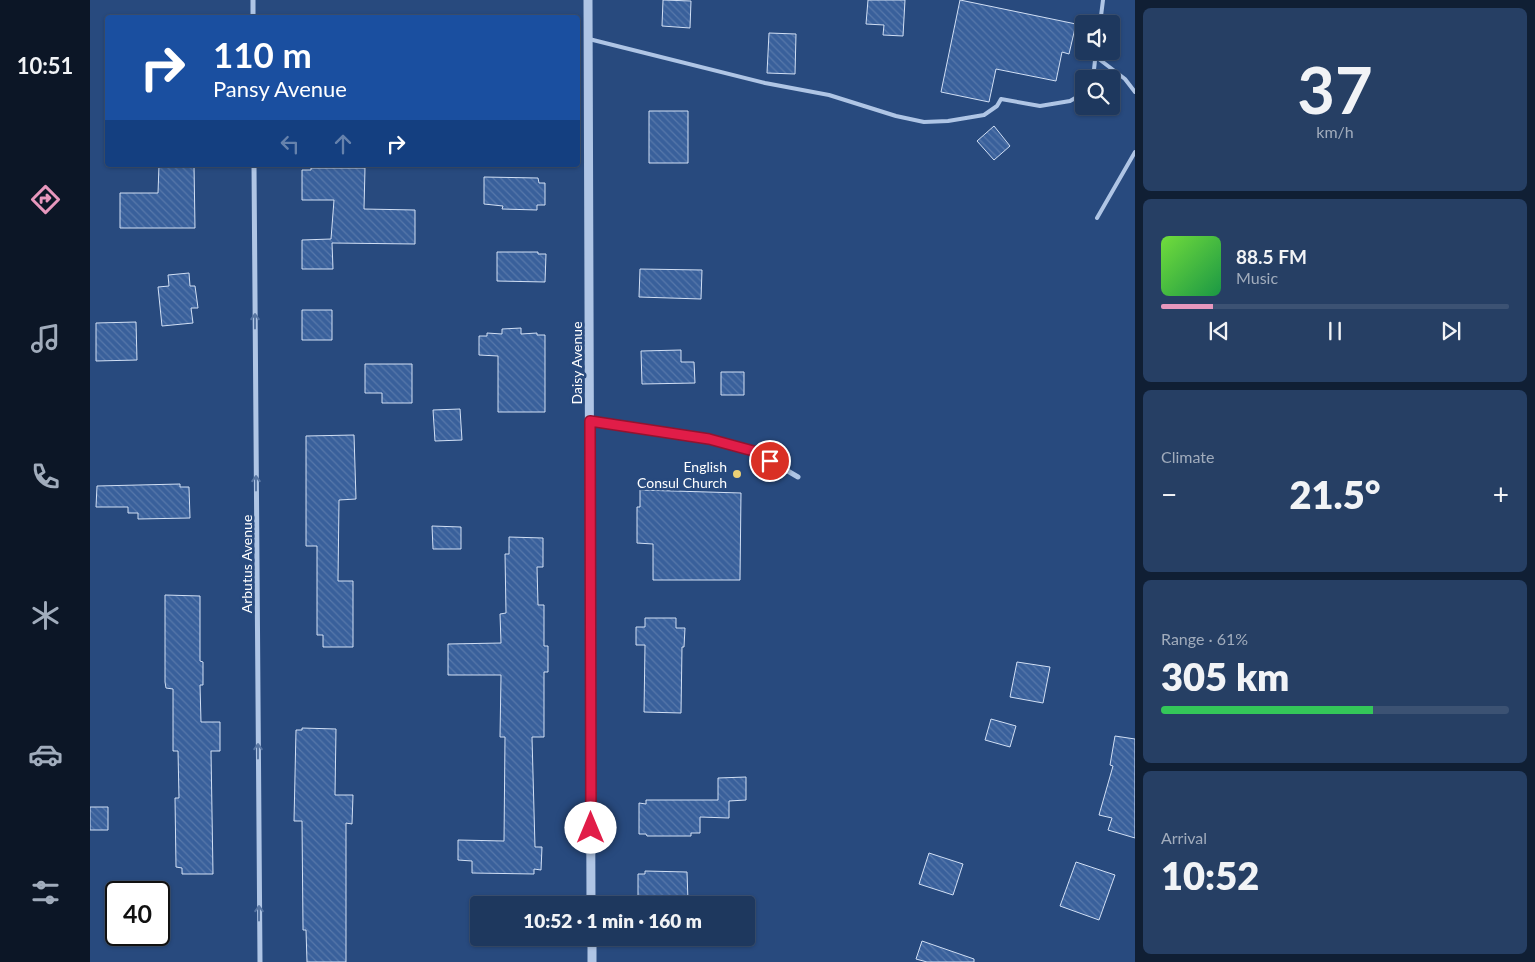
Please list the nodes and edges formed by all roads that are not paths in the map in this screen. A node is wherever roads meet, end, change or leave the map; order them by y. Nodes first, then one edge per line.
1 (253, 0) edge
2 (588, 0) edge
3 (1103, 0) edge
4 (253, 15) edge
5 (1101, 15) edge
6 (588, 39) junction
7 (1103, 60) edge
8 (1135, 92) edge
9 (1075, 98) edge
10 (1135, 152) edge
11 (254, 167) edge
12 (1097, 218) dead end
13 (590, 421) junction
14 (798, 477) dead end
15 (591, 896) edge
16 (592, 946) edge
17 (260, 962) edge
18 (592, 962) edge

1 - 4 street
2 - 6 street, Daisy Avenue
3 - 5 lane
6 - 9 lane
6 - 13 street, Daisy Avenue
7 - 8 lane
10 - 12 lane
17 -> 11 street, Arbutus Avenue
13 - 14 street
13 - 15 street, Daisy Avenue
16 - 18 street

